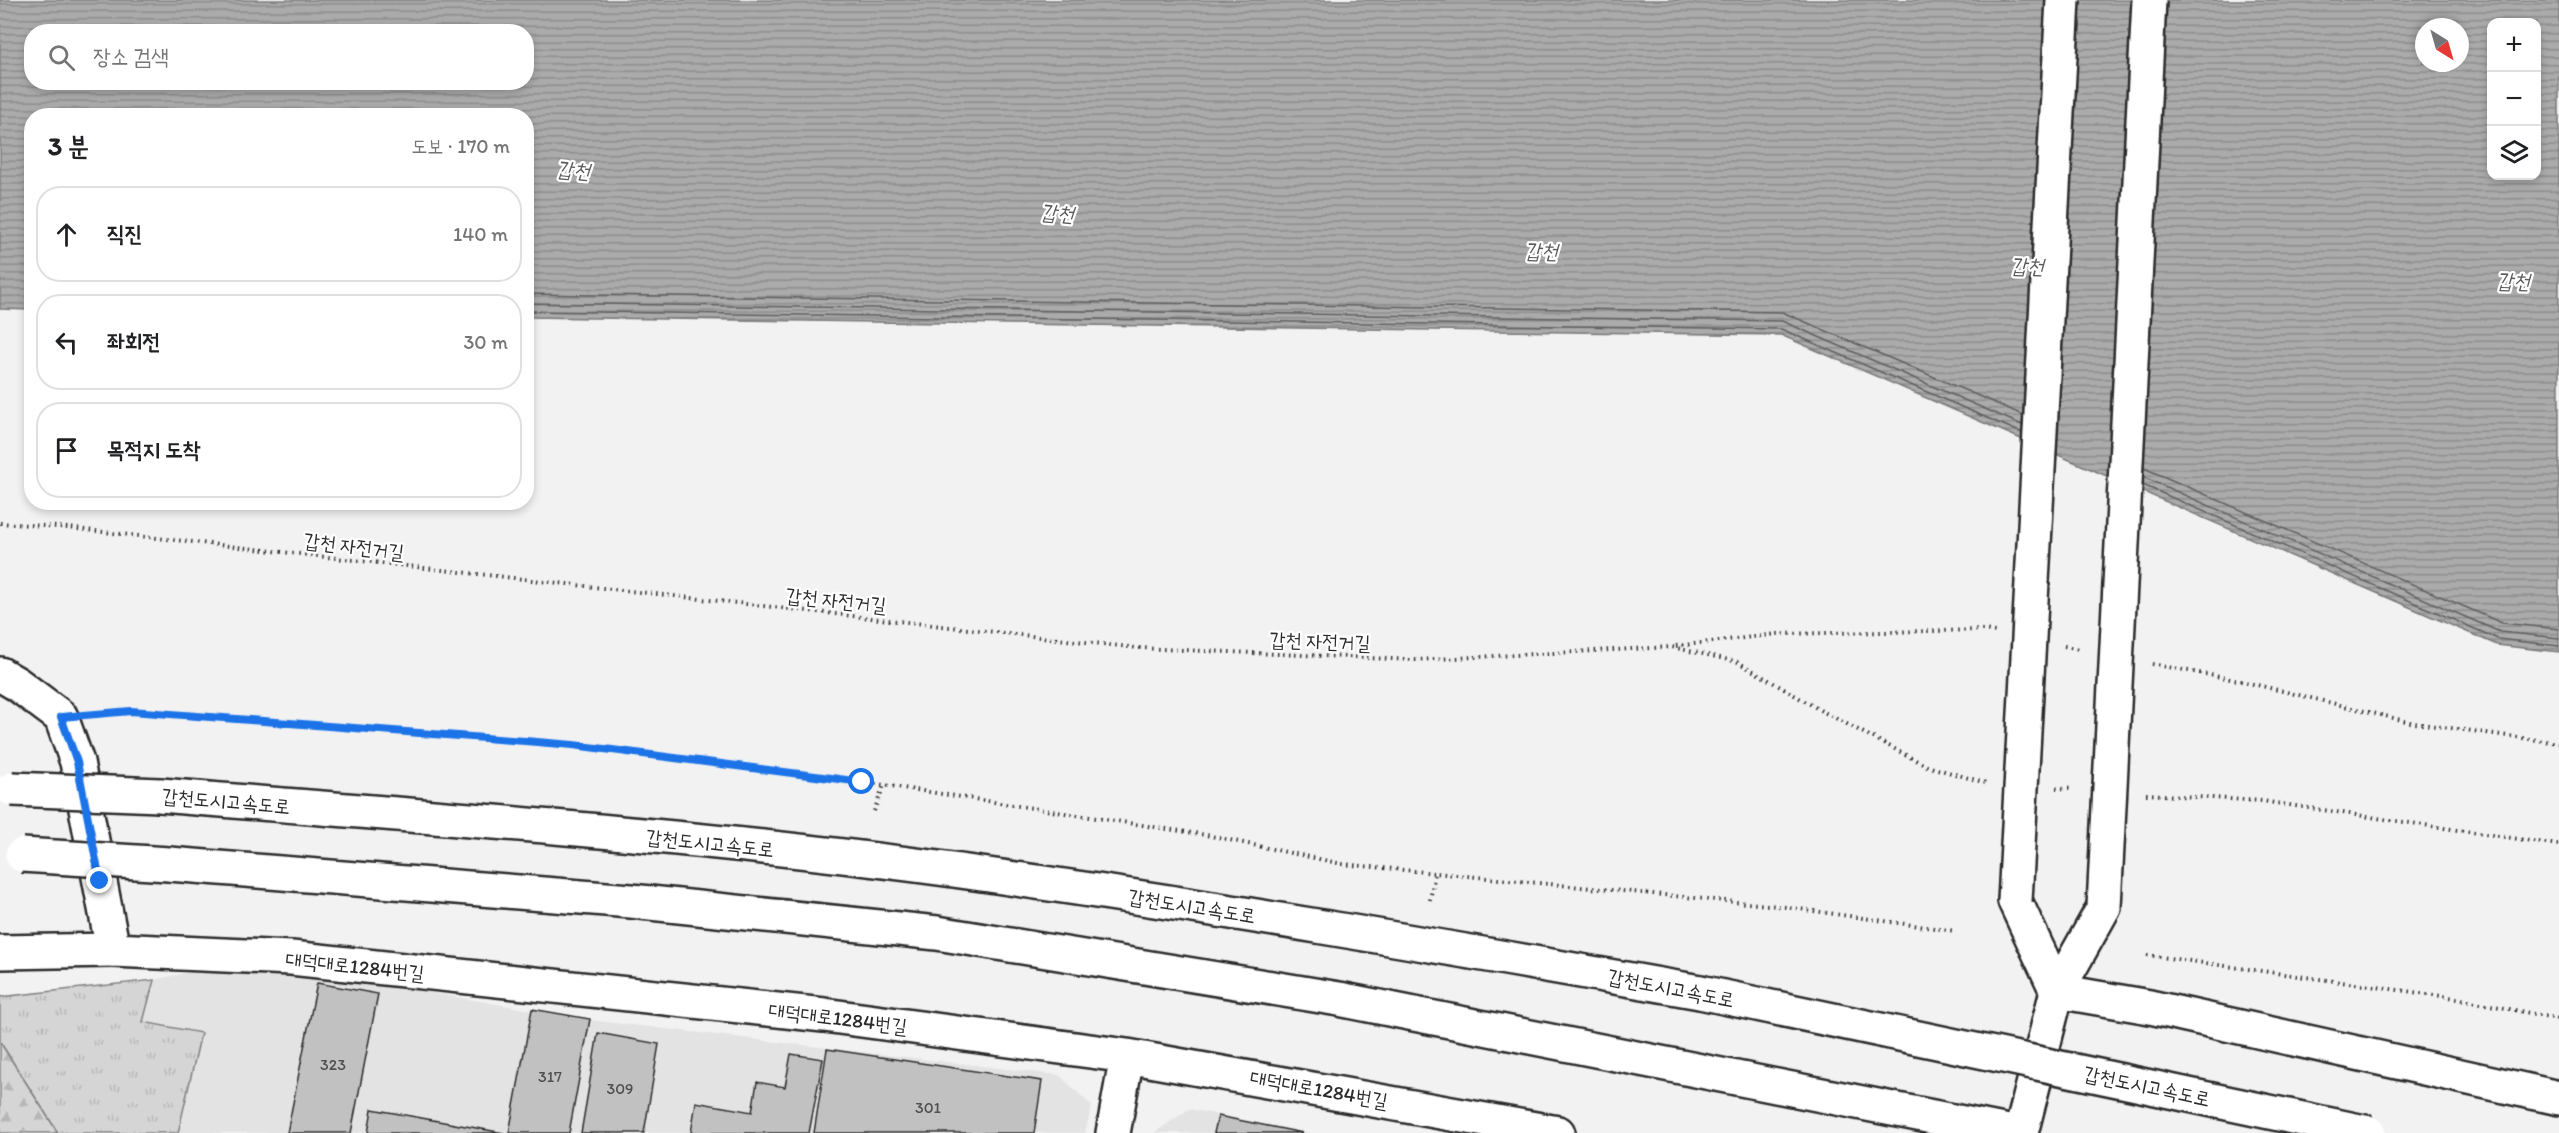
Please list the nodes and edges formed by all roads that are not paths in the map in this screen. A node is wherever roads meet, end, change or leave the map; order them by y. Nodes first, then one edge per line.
1 (2063, 0) edge
2 (2149, 0) edge
3 (0, 674) edge
4 (6, 789) edge
5 (11, 854) edge
6 (113, 951) junction
7 (0, 952) edge
8 (2057, 992) junction
9 (1127, 1056) junction
10 (2559, 1098) edge
11 (1113, 1133) edge
12 (1558, 1133) edge
13 (2013, 1133) edge
14 (2021, 1133) edge
15 (2368, 1133) edge

1 - 8 main road, bridge
2 - 8 main road, bridge
3 - 6 main road
4 - 15 main road, 갑천도시고속도로, bridge
5 - 13 main road, bridge
6 - 7 main road, 대덕대로1284번길
6 - 9 main road, 대덕대로1284번길
8 - 10 main road
8 - 14 main road
9 - 11 main road
9 - 12 main road, 대덕대로1284번길

